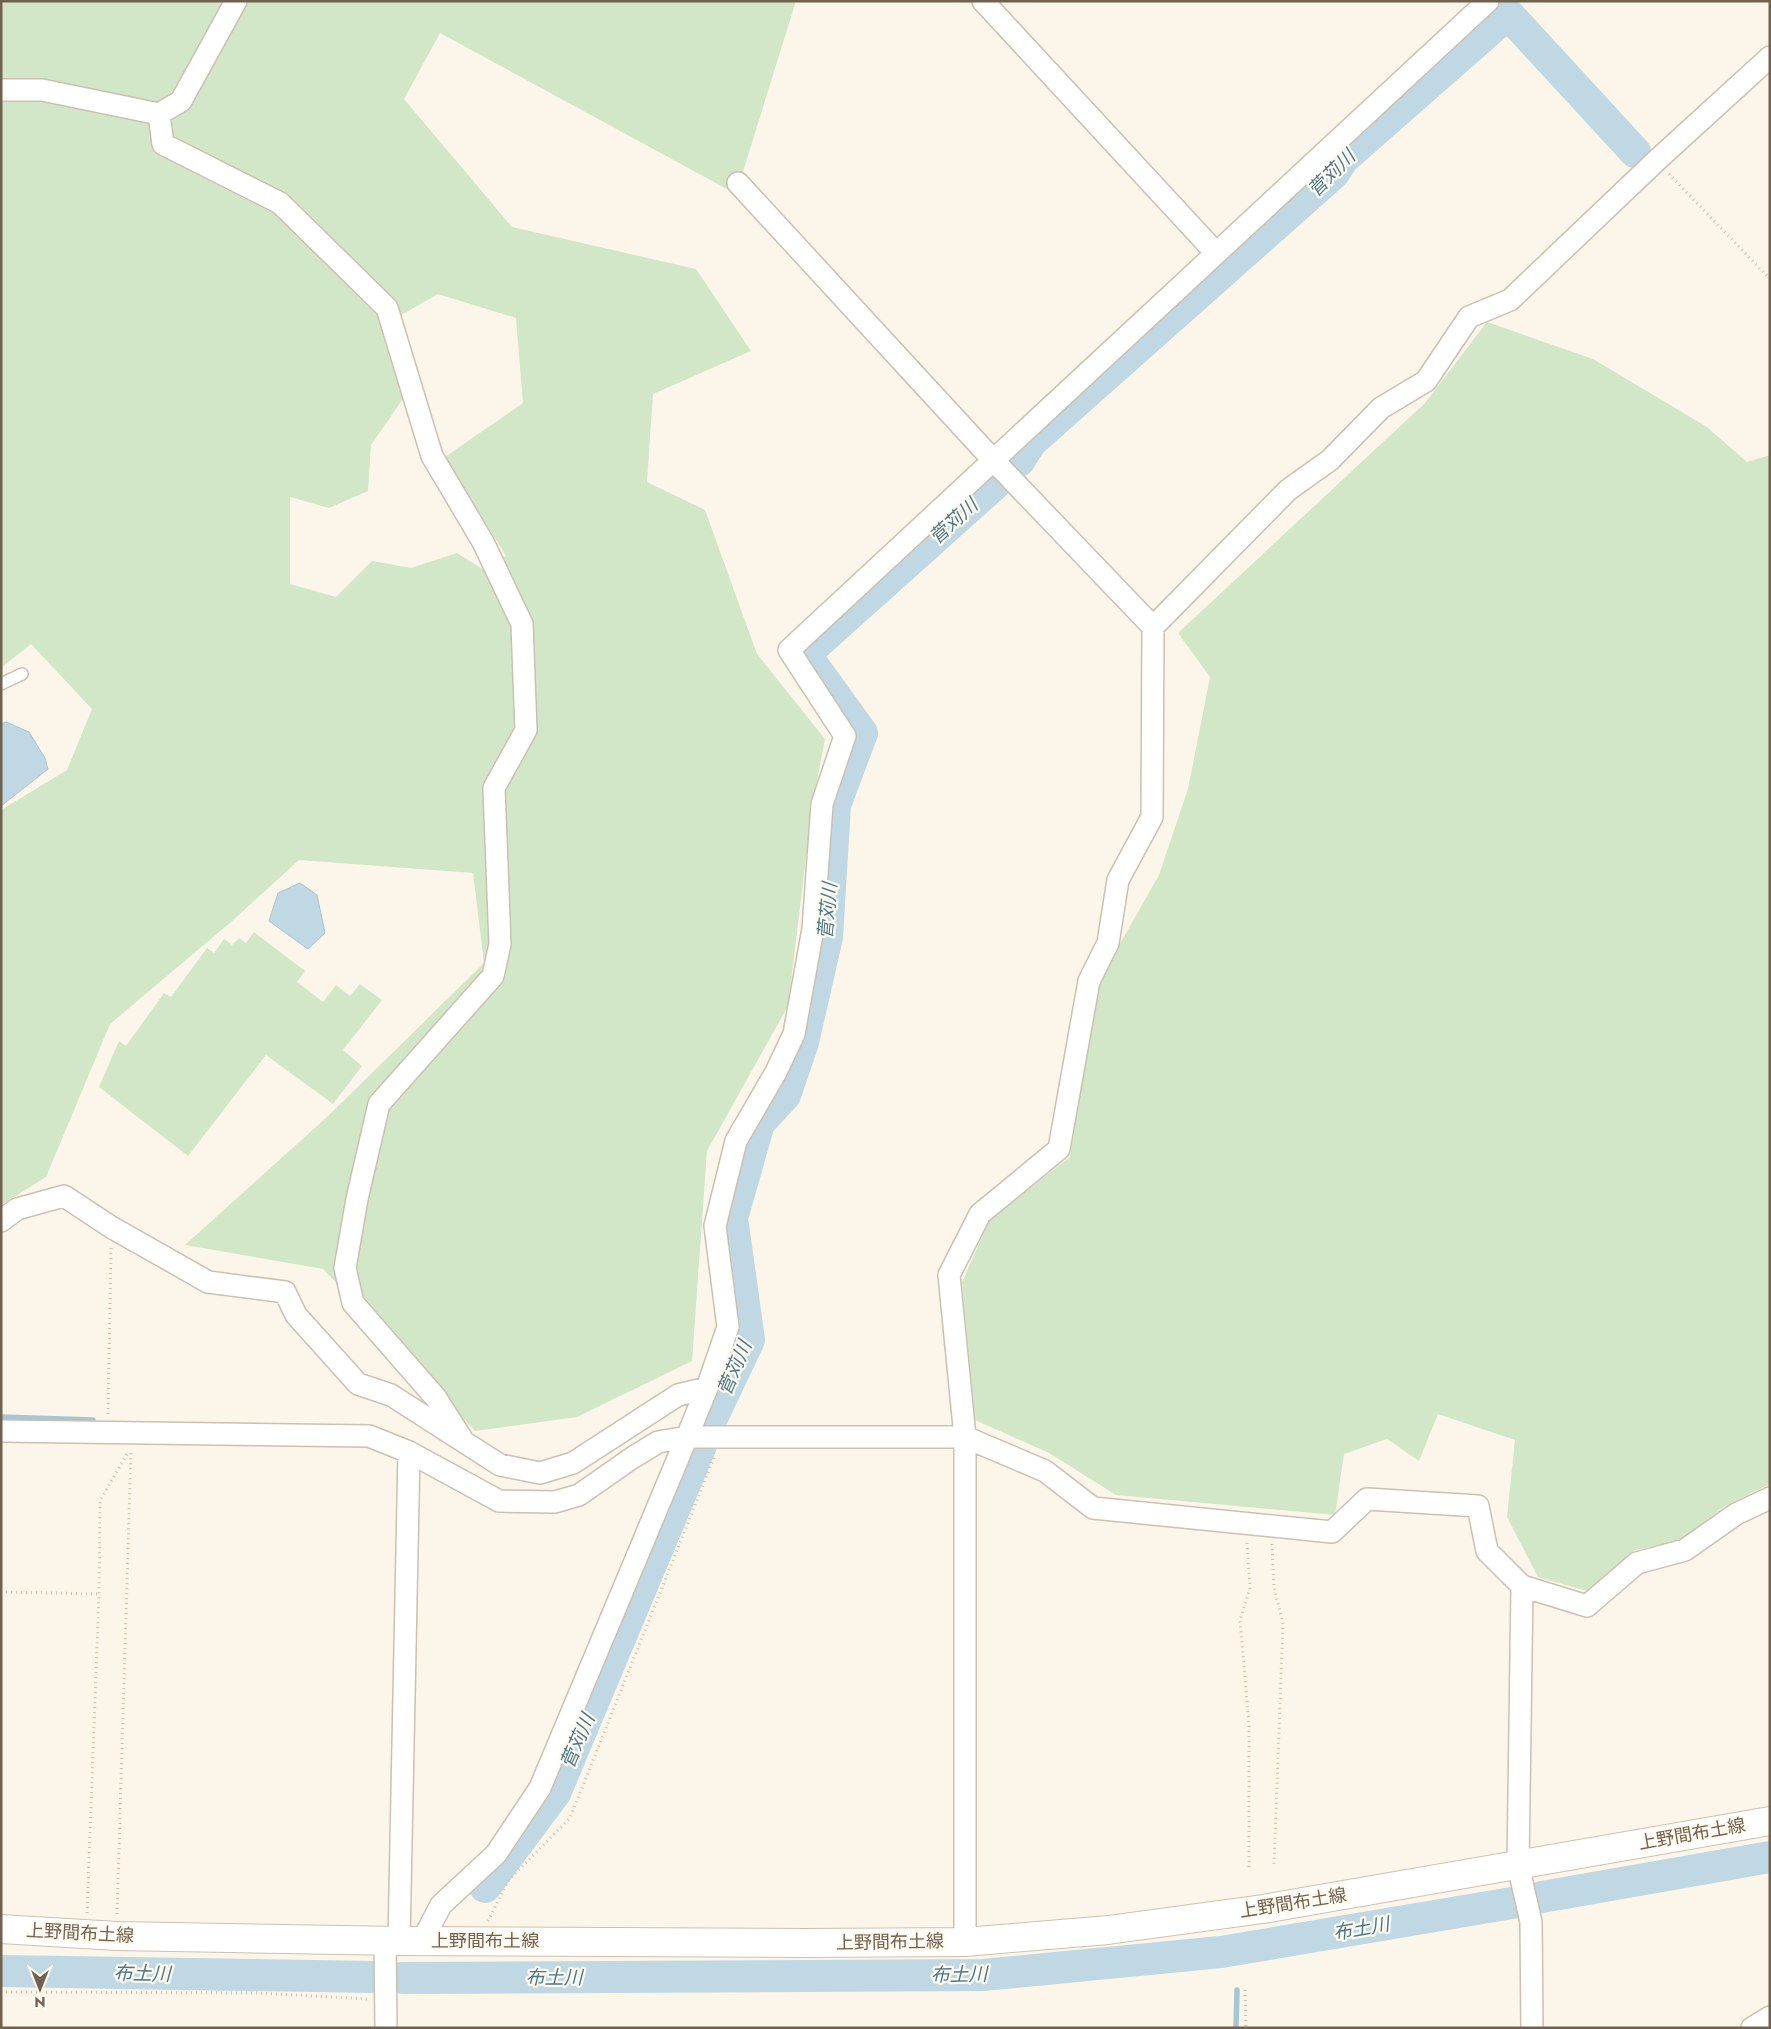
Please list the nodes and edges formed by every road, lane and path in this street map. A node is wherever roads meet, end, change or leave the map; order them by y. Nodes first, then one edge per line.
1 (236, 1) edge
2 (983, 1) edge
3 (1488, 1) edge
4 (1770, 57) edge
5 (1, 90) edge
6 (159, 114) junction
7 (1656, 161) junction
8 (738, 183) dead end
9 (1215, 252) junction
10 (1770, 279) edge
11 (994, 461) junction
12 (1153, 628) junction
13 (22, 674) dead end
14 (1, 684) edge
15 (1, 1221) edge
16 (111, 1226) junction
17 (707, 1388) junction
18 (1, 1431) edge
19 (107, 1432) junction
20 (688, 1437) junction
21 (722, 1437) junction
22 (965, 1437) junction
23 (462, 1439) junction
24 (409, 1452) junction
25 (1770, 1498) edge
26 (1246, 1523) junction
27 (1271, 1526) junction
28 (1522, 1586) junction
29 (1, 1592) edge
30 (99, 1594) junction
31 (1770, 1820) edge
32 (1274, 1864) dead end
33 (1518, 1865) junction
34 (1250, 1868) dead end
35 (1, 1929) edge
36 (86, 1934) junction
37 (117, 1936) junction
38 (402, 1941) junction
39 (477, 1941) junction
40 (965, 1942) junction
41 (1245, 1990) dead end
42 (1, 1992) edge
43 (386, 1999) junction
44 (1770, 2017) edge
45 (386, 2028) edge
46 (1246, 2028) edge
47 (1532, 2028) edge
48 (1752, 2028) edge

1 - 6 street
2 - 9 street
3 - 9 street
4 - 7 street
5 - 6 street
6 - 23 street
7 - 10 path
7 - 12 street
8 - 11 street
9 - 11 street
11 - 12 street
11 - 17 street
12 - 22 street
13 - 14 lane
15 - 16 street
16 - 19 path
16 - 23 street
17 - 20 street
17 - 23 street
18 - 19 street
19 - 24 street
20 - 21 street
20 - 24 street
20 - 38 street
21 - 22 street
21 - 39 path
22 - 26 street
22 - 40 street
24 - 38 street
25 - 28 street
26 - 27 street
26 - 34 path
27 - 28 street
27 - 32 path
28 - 33 street
29 - 30 path
30 - 36 path
30 - 37 path
31 - 33 main road, 上野間布土線
33 - 40 main road, 上野間布土線
33 - 47 street
35 - 36 main road, 上野間布土線
36 - 37 main road, 上野間布土線
37 - 38 main road, 上野間布土線
38 - 39 main road, 上野間布土線
38 - 43 street
39 - 40 main road, 上野間布土線
41 - 46 path
42 - 43 path
43 - 45 street
44 - 48 street

